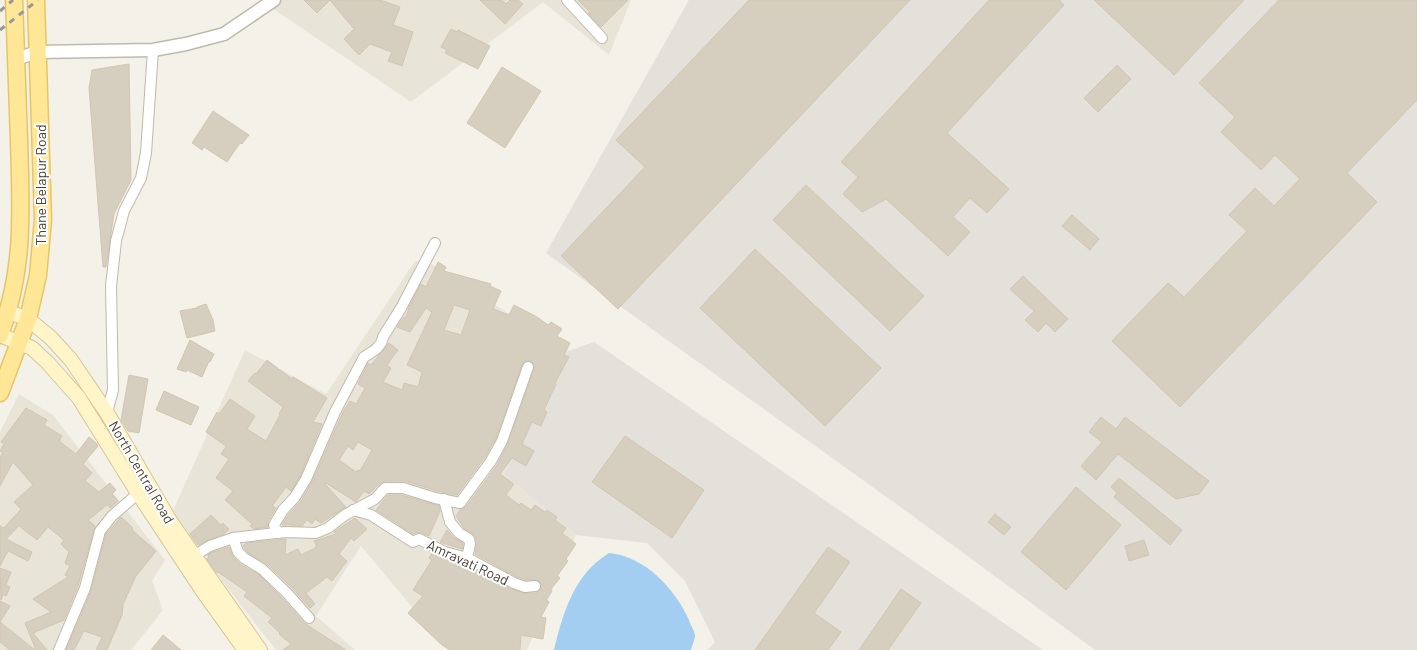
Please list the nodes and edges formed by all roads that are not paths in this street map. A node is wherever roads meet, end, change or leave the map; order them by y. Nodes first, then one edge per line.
1 (14, 0) edge
2 (36, 0) edge
3 (274, 0) edge
4 (566, 0) edge
5 (602, 38) dead end
6 (153, 50) junction
7 (37, 52) junction
8 (16, 59) junction
9 (435, 243) dead end
10 (9, 312) junction
11 (28, 319) junction
12 (0, 335) edge
13 (19, 342) junction
14 (528, 367) dead end
15 (0, 393) edge
16 (107, 413) junction
17 (144, 489) junction
18 (444, 499) junction
19 (353, 510) junction
20 (278, 533) junction
21 (233, 538) junction
22 (467, 558) junction
23 (189, 559) junction
24 (535, 586) dead end
25 (309, 618) dead end
26 (59, 650) edge
27 (245, 650) edge
28 (260, 650) edge

1 - 8 main road, Thane Belapur Road
2 - 7 main road, Thane Belapur Road
3 - 6 street
4 - 5 street
6 - 7 street
6 - 16 street
7 - 8 street
7 - 11 main road, Thane Belapur Road
8 - 10 main road, Thane Belapur Road
9 - 20 street
10 - 11 main road, North Central Road
10 - 12 main road, Thane Belapur Road
11 - 13 main road, Thane Belapur Road
11 - 16 main road, North Central Road
12 - 13 main road, North Central Road
13 - 15 main road, Thane Belapur Road
13 - 17 main road, North Central Road
14 - 18 street
16 - 17 main road, North Central Road
17 - 23 main road, North Central Road
17 - 26 street
18 - 19 street
18 - 22 street
19 - 20 street
19 - 22 street, Amravati Road
20 - 21 street
21 - 23 street
21 - 25 street
22 - 24 street, Amravati Road
23 - 27 main road, North Central Road
23 - 28 main road, North Central Road

